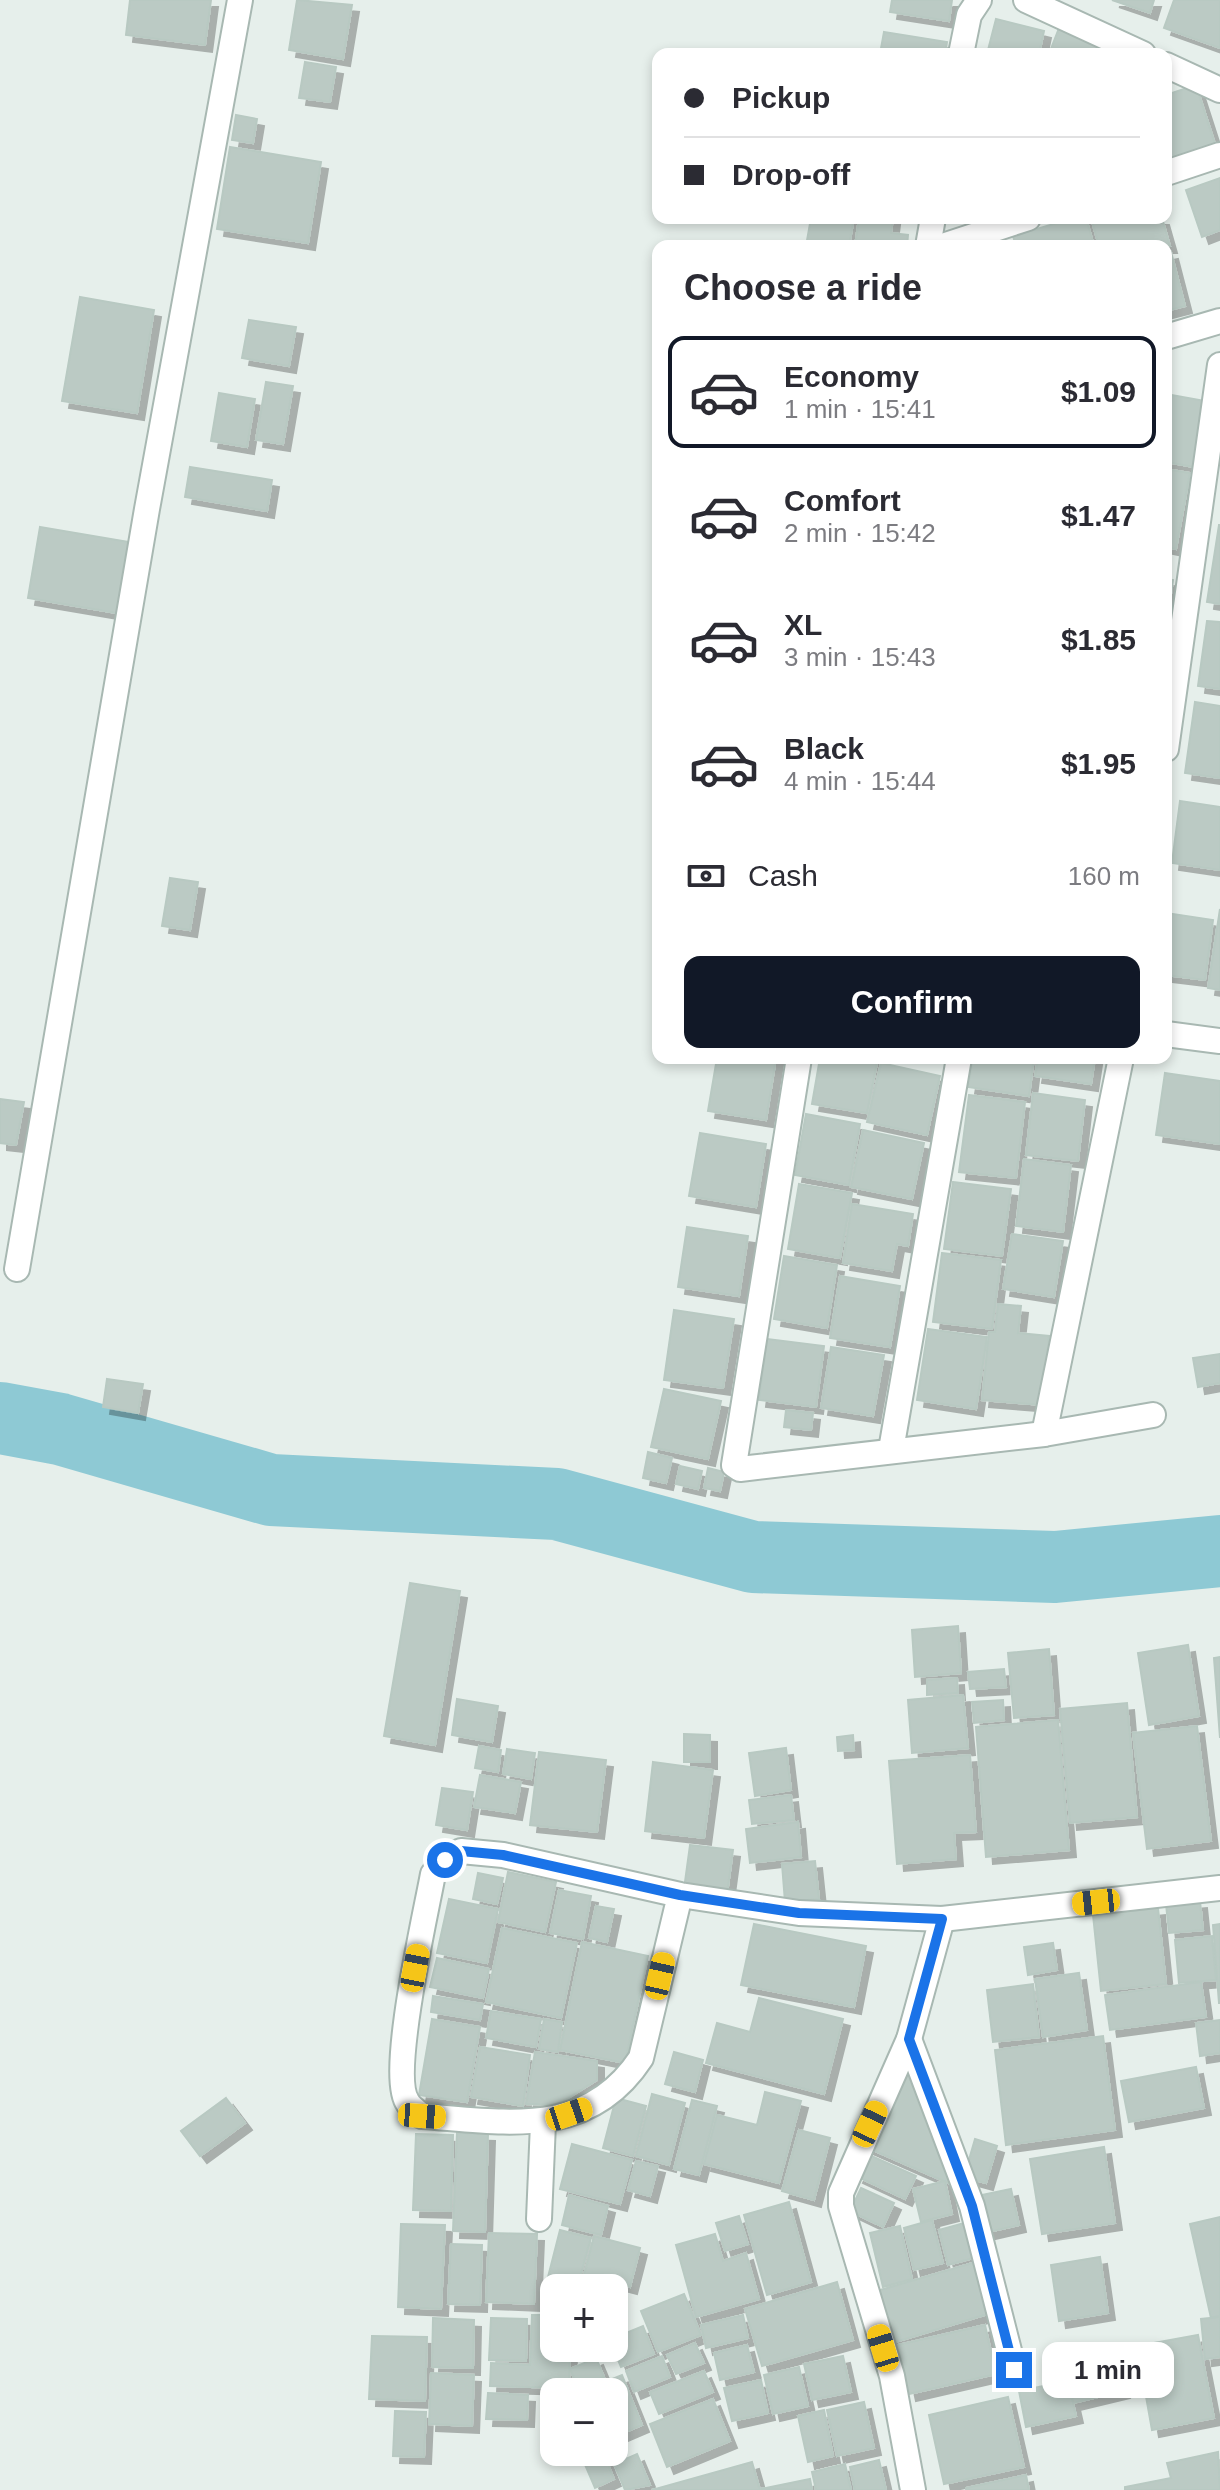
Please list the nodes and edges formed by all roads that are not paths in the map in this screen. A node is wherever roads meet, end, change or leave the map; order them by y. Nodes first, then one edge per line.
1 (240, 0) edge
2 (979, 0) edge
3 (1026, 0) edge
4 (962, 48) edge
5 (1130, 48) edge
6 (1172, 68) edge
7 (1220, 90) edge
8 (1220, 155) edge
9 (1172, 171) edge
10 (1010, 224) edge
11 (961, 240) edge
12 (1220, 321) edge
13 (1172, 335) edge
14 (1220, 365) edge
15 (1172, 706) edge
16 (1172, 1035) edge
17 (1220, 1041) edge
18 (798, 1064) edge
19 (958, 1064) edge
20 (1120, 1064) edge
21 (17, 1269) dead end
22 (1153, 1415) dead end
23 (1044, 1434) junction
24 (891, 1450) junction
25 (1220, 1888) edge
26 (680, 1895) junction
27 (942, 1919) junction
28 (909, 2039) junction
29 (543, 2123) junction
30 (539, 2219) dead end
31 (1014, 2370) dead end
32 (913, 2490) edge

1 - 21 street
2 - 4 street
3 - 5 street
6 - 7 street
8 - 9 street
10 - 11 street
12 - 13 street
14 - 15 street
16 - 17 street
18 - 24 street
19 - 24 street
20 - 23 street
22 - 23 street
23 - 24 street
25 - 27 street
26 - 27 street
26 - 29 street
26 - 29 street
27 - 28 street
28 - 31 street
28 - 32 street
29 - 30 street

